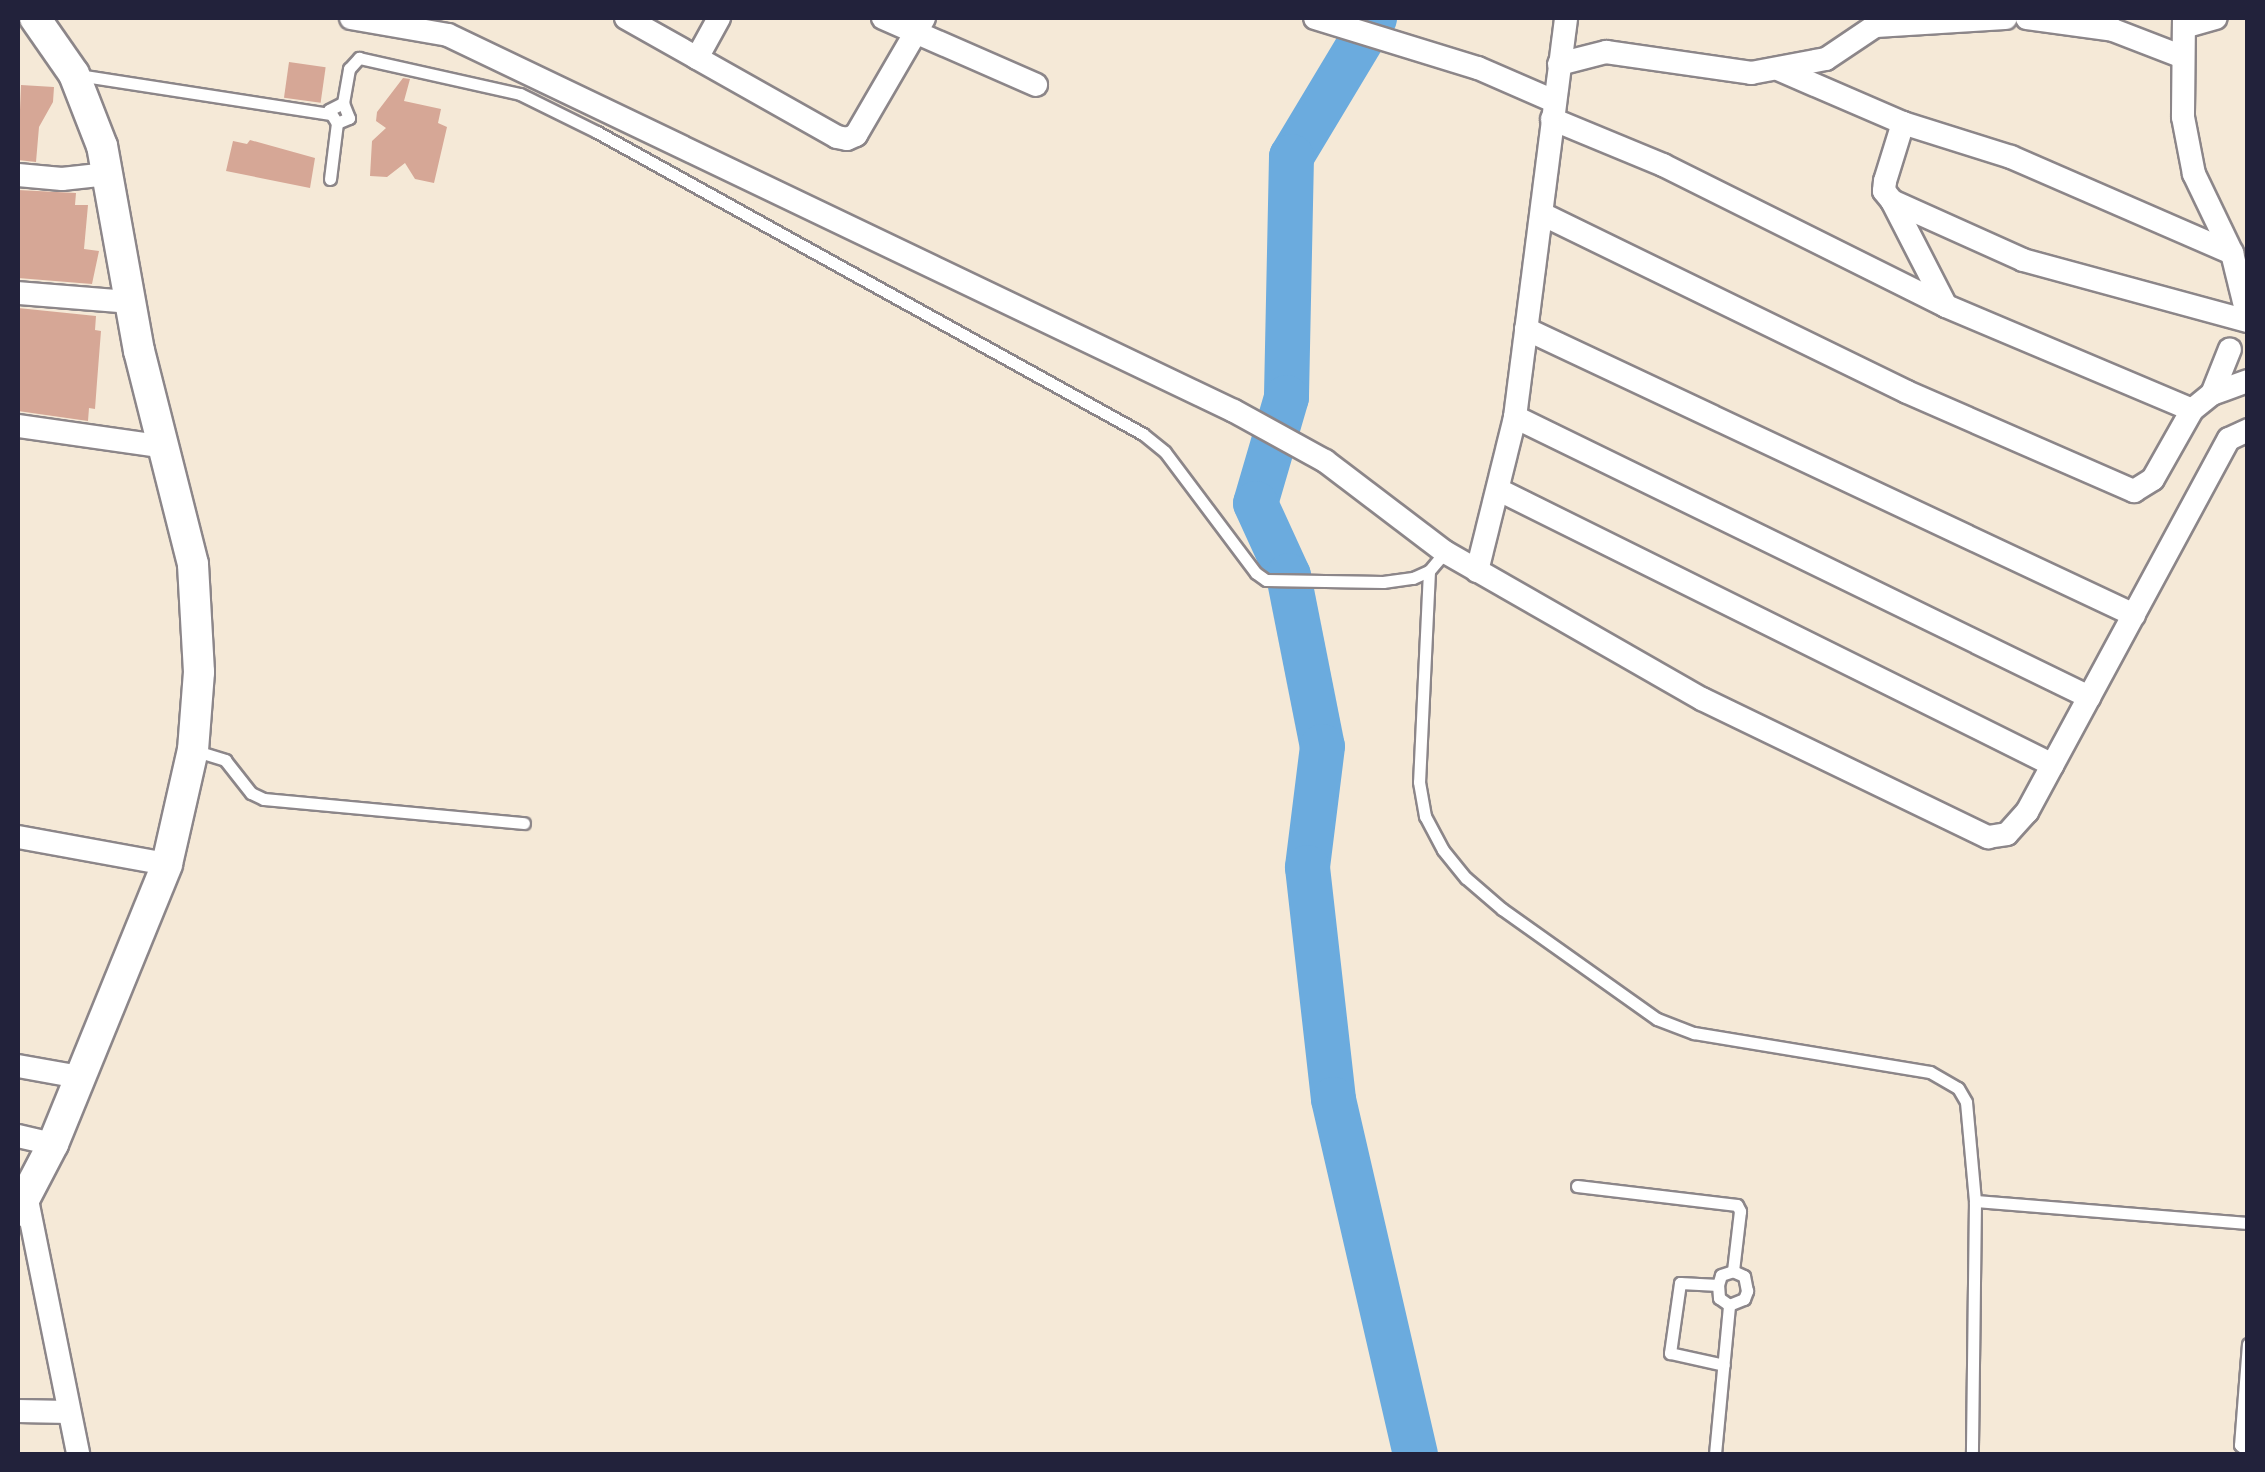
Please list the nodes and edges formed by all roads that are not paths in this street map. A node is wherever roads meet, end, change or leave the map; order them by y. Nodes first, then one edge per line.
1 (35, 18) edge
2 (351, 18) edge
3 (626, 18) edge
4 (719, 18) edge
5 (884, 18) edge
6 (1316, 18) edge
7 (1566, 18) edge
8 (2006, 18) edge
9 (2026, 18) edge
10 (2216, 18) edge
11 (1904, 21) edge
12 (2184, 22) edge
13 (919, 26) edge
14 (2183, 57) junction
15 (697, 58) junction
16 (1559, 64) junction
17 (1780, 70) junction
18 (74, 74) junction
19 (1036, 86) dead end
20 (1553, 110) junction
21 (333, 118) junction
22 (1903, 123) junction
23 (108, 174) junction
24 (18, 176) edge
25 (330, 179) dead end
26 (1892, 202) junction
27 (1542, 214) junction
28 (2240, 269) edge
29 (18, 293) edge
30 (130, 302) junction
31 (1946, 306) junction
32 (2248, 320) edge
33 (1526, 329) junction
34 (2230, 349) dead end
35 (2248, 381) edge
36 (2212, 394) junction
37 (2192, 410) junction
38 (1515, 416) junction
39 (18, 426) edge
40 (2239, 439) edge
41 (166, 447) junction
42 (1499, 490) junction
43 (1445, 552) junction
44 (1430, 571) junction
45 (1477, 571) junction
46 (2134, 615) junction
47 (2090, 697) junction
48 (193, 750) junction
49 (2053, 765) junction
50 (524, 823) dead end
51 (18, 837) edge
52 (166, 864) junction
53 (18, 1066) edge
54 (80, 1077) junction
55 (18, 1136) edge
56 (52, 1144) junction
57 (1577, 1186) dead end
58 (1975, 1201) junction
59 (22, 1203) edge
60 (2248, 1223) edge
61 (1733, 1272) junction
62 (1718, 1286) junction
63 (1729, 1305) junction
64 (2248, 1344) edge
65 (1724, 1365) junction
66 (18, 1411) edge
67 (69, 1412) junction
68 (2248, 1451) edge
69 (78, 1454) edge
70 (1715, 1454) edge
71 (1972, 1454) edge

1 - 18 street
2 - 43 street
3 - 15 street
4 - 15 street
5 - 13 street
6 - 20 street
7 - 16 street
8 - 11 street
9 - 14 street
10 - 12 street
11 - 17 street
12 - 14 street
13 - 15 street
13 - 19 street
14 - 28 street
16 - 17 street
16 - 20 street
17 - 22 street
18 - 21 lane
18 - 23 street
20 - 27 street
20 - 31 street
21 - 25 lane
21 - 44 lane
22 - 26 street
22 - 28 street
23 - 24 street
23 - 30 street
26 - 31 street
26 - 32 street
27 - 33 street
27 - 37 street
28 - 32 street
29 - 30 street
30 - 41 street
31 - 37 street
33 - 38 street
33 - 46 street
34 - 36 street
35 - 36 street
36 - 37 street
38 - 42 street
38 - 47 street
39 - 41 street
40 - 46 street
41 - 48 street
42 - 45 street
42 - 49 street
43 - 44 lane
43 - 45 street
44 - 58 lane
45 - 49 street
46 - 47 street
47 - 49 street
48 - 50 lane
48 - 52 street
51 - 52 street
52 - 54 street
53 - 54 street
54 - 56 street
55 - 56 street
56 - 59 street
57 - 61 lane
58 - 60 lane
58 - 71 lane
59 - 67 street
61 - 62 lane
61 - 63 lane
62 - 63 lane
62 - 65 lane
63 - 65 lane
64 - 68 lane
65 - 70 lane
66 - 67 street
67 - 69 street

